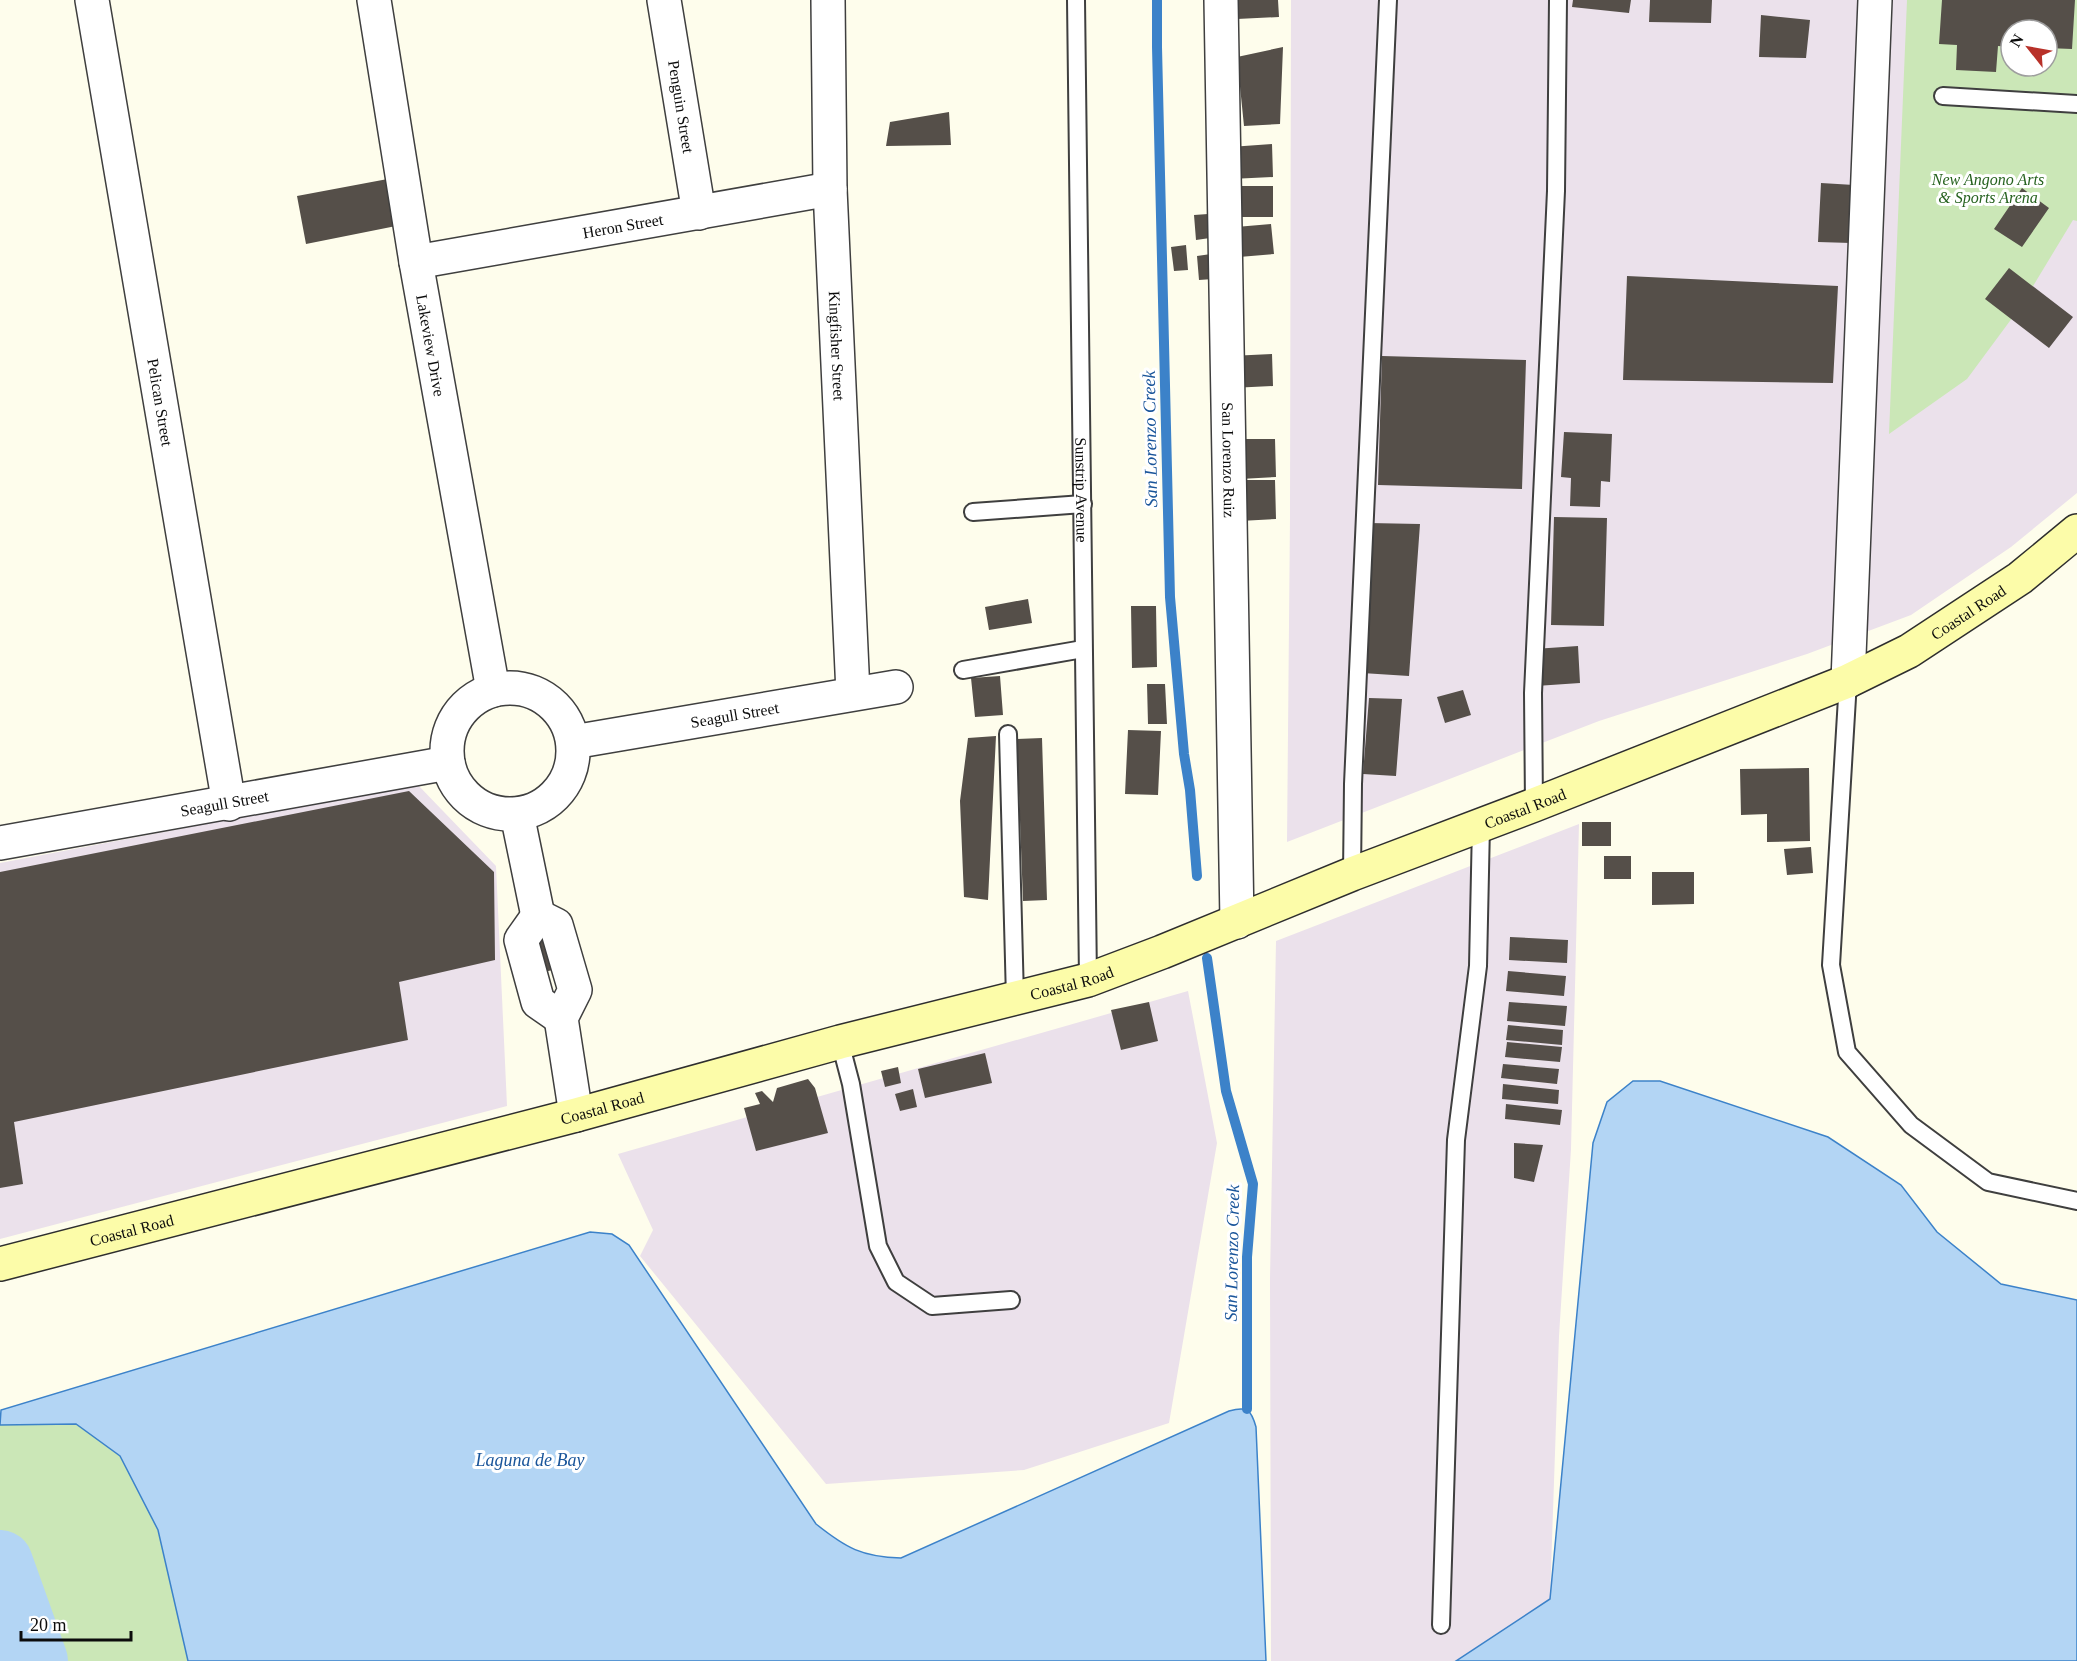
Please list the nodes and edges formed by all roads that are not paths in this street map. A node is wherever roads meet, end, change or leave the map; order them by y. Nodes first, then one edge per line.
1 (92, 0) edge
2 (374, 0) edge
3 (664, 0) edge
4 (828, 0) edge
5 (1076, 0) edge
6 (1221, 0) edge
7 (1388, 0) edge
8 (1558, 0) edge
9 (1875, 0) edge
10 (1943, 96) dead end
11 (2077, 104) edge
12 (830, 189) junction
13 (699, 213) junction
14 (416, 262) junction
15 (1083, 504) junction
16 (974, 512) dead end
17 (2077, 531) edge
18 (1083, 649) junction
19 (963, 670) dead end
20 (1848, 681) junction
21 (896, 687) dead end
22 (493, 690) junction
23 (853, 693) junction
24 (1008, 734) dead end
25 (573, 742) junction
26 (448, 763) junction
27 (229, 804) junction
28 (1534, 805) junction
29 (517, 814) junction
30 (1481, 825) junction
31 (0, 843) edge
32 (1352, 874) junction
33 (1237, 922) junction
34 (1088, 980) junction
35 (1015, 998) junction
36 (840, 1042) junction
37 (576, 1114) junction
38 (2077, 1201) edge
39 (0, 1264) edge
40 (1011, 1300) dead end
41 (1441, 1625) dead end

1 - 27 street, Pelican Street
2 - 14 street, Lakeview Drive
3 - 13 street, Penguin Street
4 - 12 street, Kingfisher Street
5 - 15 lane, Sunstrip Avenue
6 - 33 street, San Lorenzo Ruiz
7 - 32 lane
8 - 28 lane
9 - 20 street
10 - 11 lane
12 - 13 street, Heron Street
12 - 23 street, Kingfisher Street
13 - 14 street, Heron Street
14 - 22 street, Lakeview Drive
15 - 16 lane
15 - 18 lane, Sunstrip Avenue
17 - 20 main road, Coastal Road
18 - 19 lane
18 - 34 lane, Sunstrip Avenue
20 - 28 main road, Coastal Road
20 - 38 lane
21 - 23 street, Seagull Street
22 - 25 street
22 - 26 street
23 - 25 street, Seagull Street
24 - 35 lane
25 - 29 street
26 - 27 street, Seagull Street
26 - 29 street
27 - 31 street, Seagull Street
28 - 30 main road, Coastal Road
29 - 37 street
30 - 32 main road, Coastal Road
30 - 41 lane
32 - 33 main road, Coastal Road
33 - 34 main road, Coastal Road
34 - 35 main road, Coastal Road
35 - 36 main road, Coastal Road
36 - 37 main road, Coastal Road
36 - 40 lane
37 - 39 main road, Coastal Road

